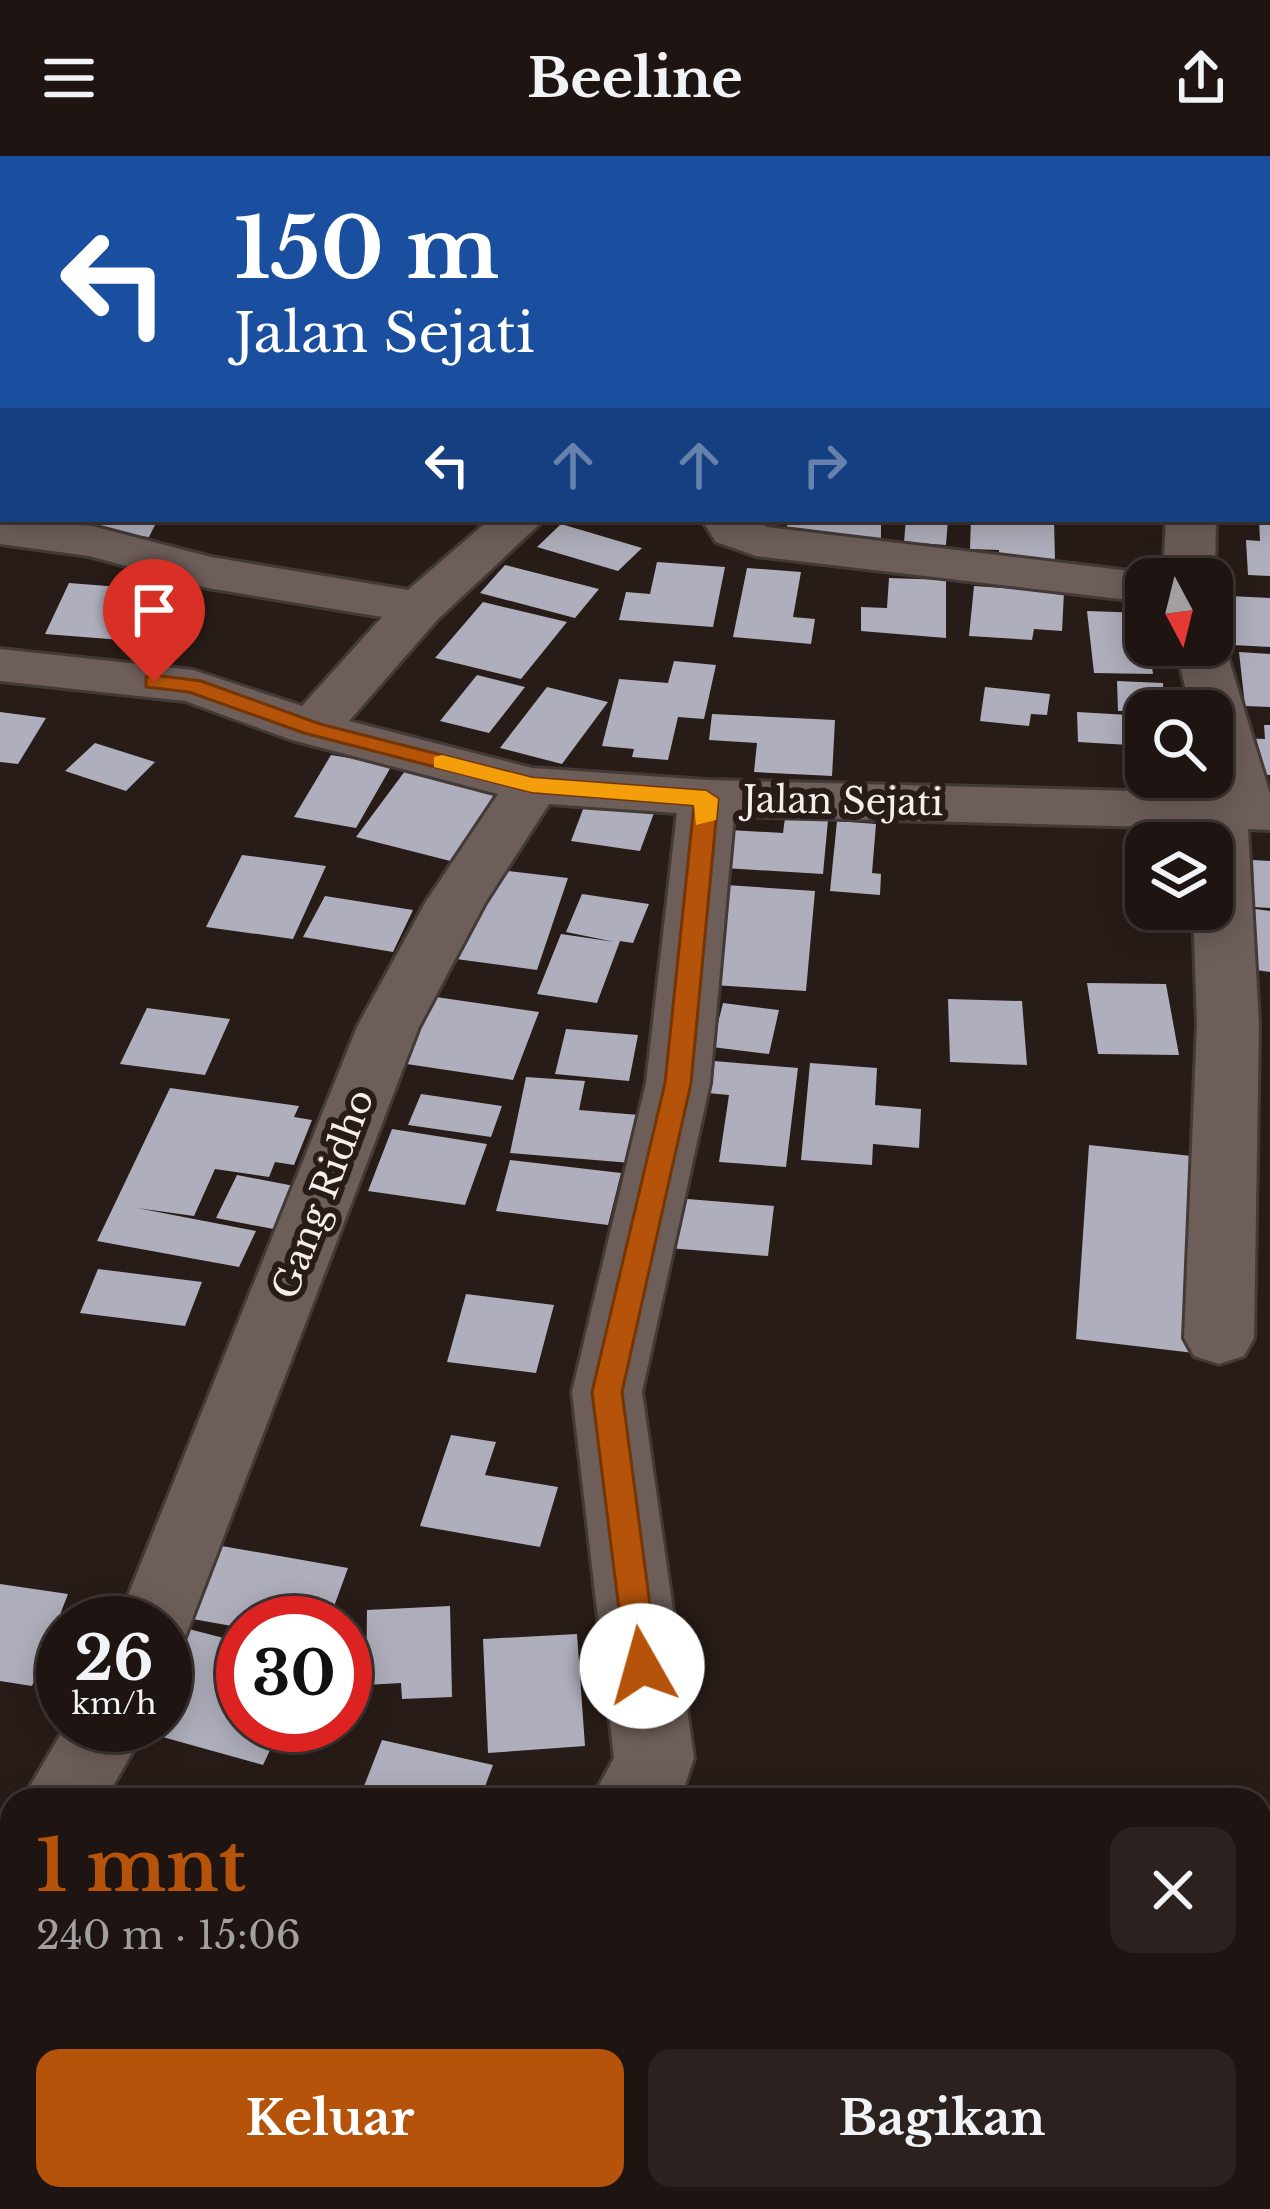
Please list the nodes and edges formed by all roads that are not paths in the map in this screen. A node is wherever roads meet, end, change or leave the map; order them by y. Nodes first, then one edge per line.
1 (517, 522) edge
2 (728, 522) edge
3 (1191, 522) edge
4 (0, 529) edge
5 (1190, 558) edge
6 (1125, 584) edge
7 (419, 608) junction
8 (0, 665) edge
9 (1207, 666) edge
10 (312, 728) junction
11 (532, 785) junction
12 (706, 799) junction
13 (1244, 811) edge
14 (1219, 1338) dead end
15 (166, 1596) edge
16 (92, 1752) edge
17 (70, 1788) edge
18 (645, 1788) edge

1 - 7 street
2 - 6 street
3 - 5 street
4 - 7 street
7 - 10 street
8 - 10 street, Jalan Sejati
9 - 13 street
10 - 11 street, Jalan Sejati
11 - 12 street, Jalan Sejati
11 - 15 street, Gang Ridho
12 - 13 street, Jalan Sejati
12 - 18 street
13 - 14 street
16 - 17 street

